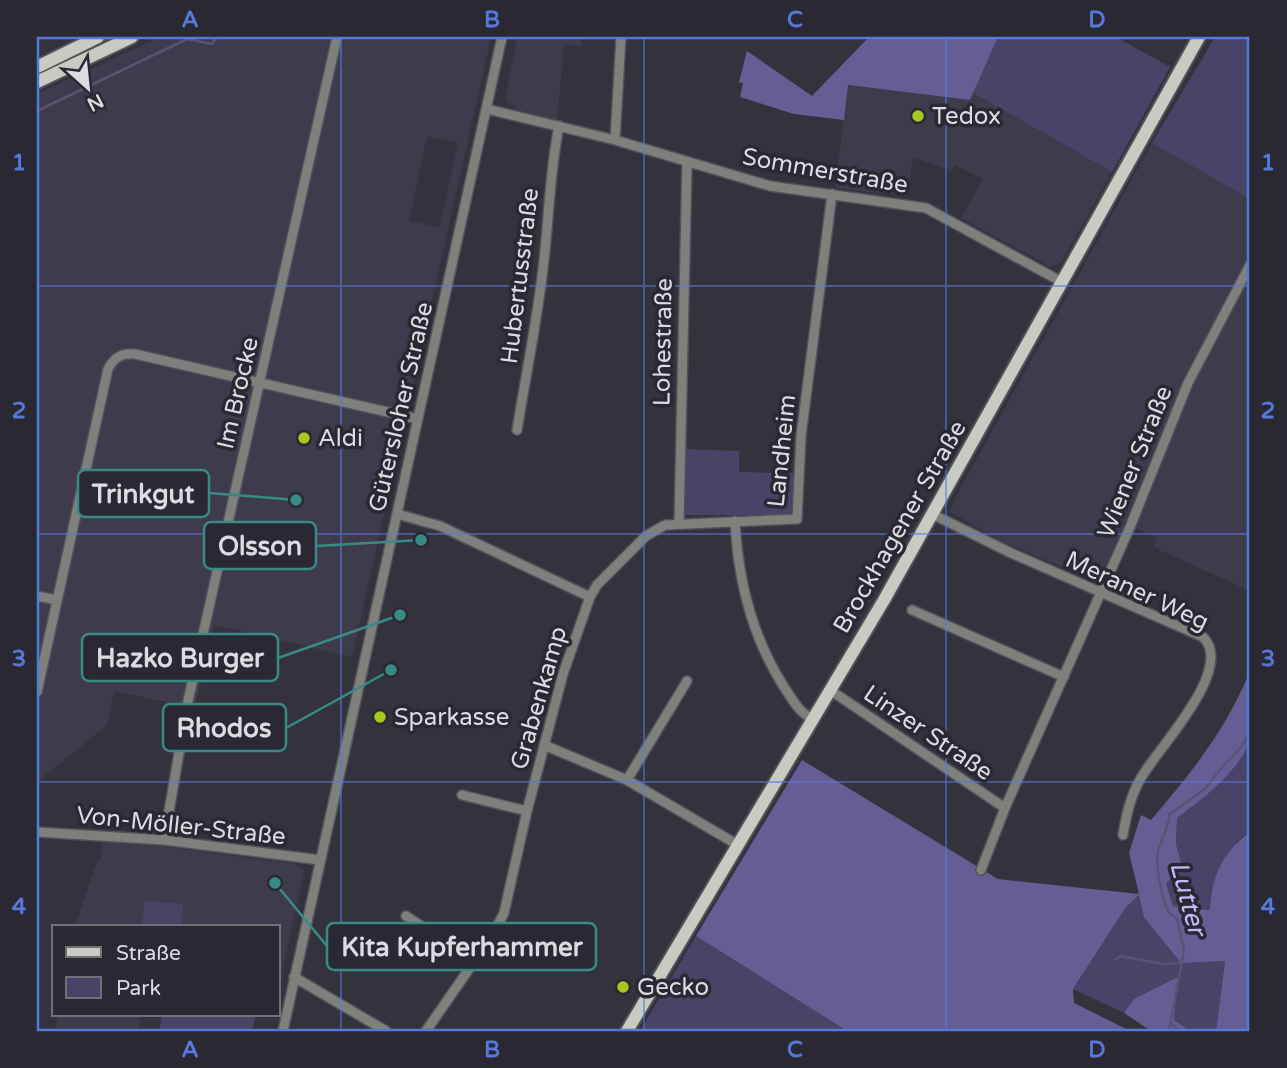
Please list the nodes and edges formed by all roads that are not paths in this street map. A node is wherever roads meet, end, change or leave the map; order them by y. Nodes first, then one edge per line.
1 (98, 37) edge
2 (132, 37) edge
3 (337, 37) edge
4 (502, 37) edge
5 (621, 37) edge
6 (1199, 37) edge
7 (37, 67) edge
8 (37, 82) edge
9 (487, 109) junction
10 (559, 126) junction
11 (615, 140) junction
12 (687, 163) junction
13 (832, 194) junction
14 (1250, 265) edge
15 (1062, 282) junction
16 (260, 384) junction
17 (418, 419) junction
18 (517, 430) dead end
19 (397, 514) junction
20 (932, 514) junction
21 (735, 522) junction
22 (679, 523) junction
23 (1101, 594) junction
24 (37, 596) edge
25 (590, 597) junction
26 (57, 600) junction
27 (912, 610) dead end
28 (1064, 677) junction
29 (687, 681) dead end
30 (830, 690) junction
31 (37, 692) edge
32 (813, 719) junction
33 (544, 745) junction
34 (627, 780) junction
35 (463, 795) dead end
36 (1005, 808) junction
37 (527, 811) junction
38 (41, 833) edge
39 (1123, 835) dead end
40 (164, 840) junction
41 (738, 845) junction
42 (320, 860) junction
43 (981, 870) dead end
44 (406, 916) dead end
45 (475, 961) junction
46 (295, 977) junction
47 (282, 1031) edge
48 (386, 1031) edge
49 (426, 1031) edge
50 (627, 1031) edge

1 - 7 main road
2 - 8 main road
3 - 16 street, Im Brocke
4 - 9 street, Gütersloher Straße
5 - 11 street
6 - 15 main road, Brockhagener Straße
9 - 10 street, Sommerstraße
9 - 17 street, Gütersloher Straße
10 - 11 street, Sommerstraße
10 - 18 street, Hubertusstraße
11 - 12 street, Sommerstraße
12 - 13 street, Sommerstraße
12 - 22 street, Lohestraße
13 - 15 street, Sommerstraße
13 - 21 street, Landheim
14 - 23 street, Wiener Straße
15 - 20 main road, Brockhagener Straße
16 - 17 street
16 - 26 street
16 - 40 street, Im Brocke
17 - 19 street, Gütersloher Straße
19 - 25 street
19 - 42 street, Gütersloher Straße
20 - 23 street, Meraner Weg
20 - 30 main road, Brockhagener Straße
21 - 22 street, Landheim
21 - 32 street
22 - 25 street, Landheim
23 - 28 street, Wiener Straße
23 - 39 street, Meraner Weg
24 - 26 street
25 - 33 street, Grabenkamp
26 - 31 street
27 - 28 street
28 - 36 street, Wiener Straße
29 - 34 street
30 - 32 main road, Brockhagener Straße
30 - 36 street, Linzer Straße
32 - 41 main road, Brockhagener Straße
33 - 34 street
33 - 37 street, Grabenkamp
34 - 41 street
35 - 37 street
36 - 43 street, Wiener Straße
37 - 45 street, Grabenkamp
38 - 40 street, Von-Möller-Straße
40 - 42 street, Von-Möller-Straße
41 - 50 main road, Brockhagener Straße
42 - 46 street, Gütersloher Straße
44 - 45 street
45 - 49 street, Grabenkamp
46 - 47 street, Gütersloher Straße
46 - 48 street

